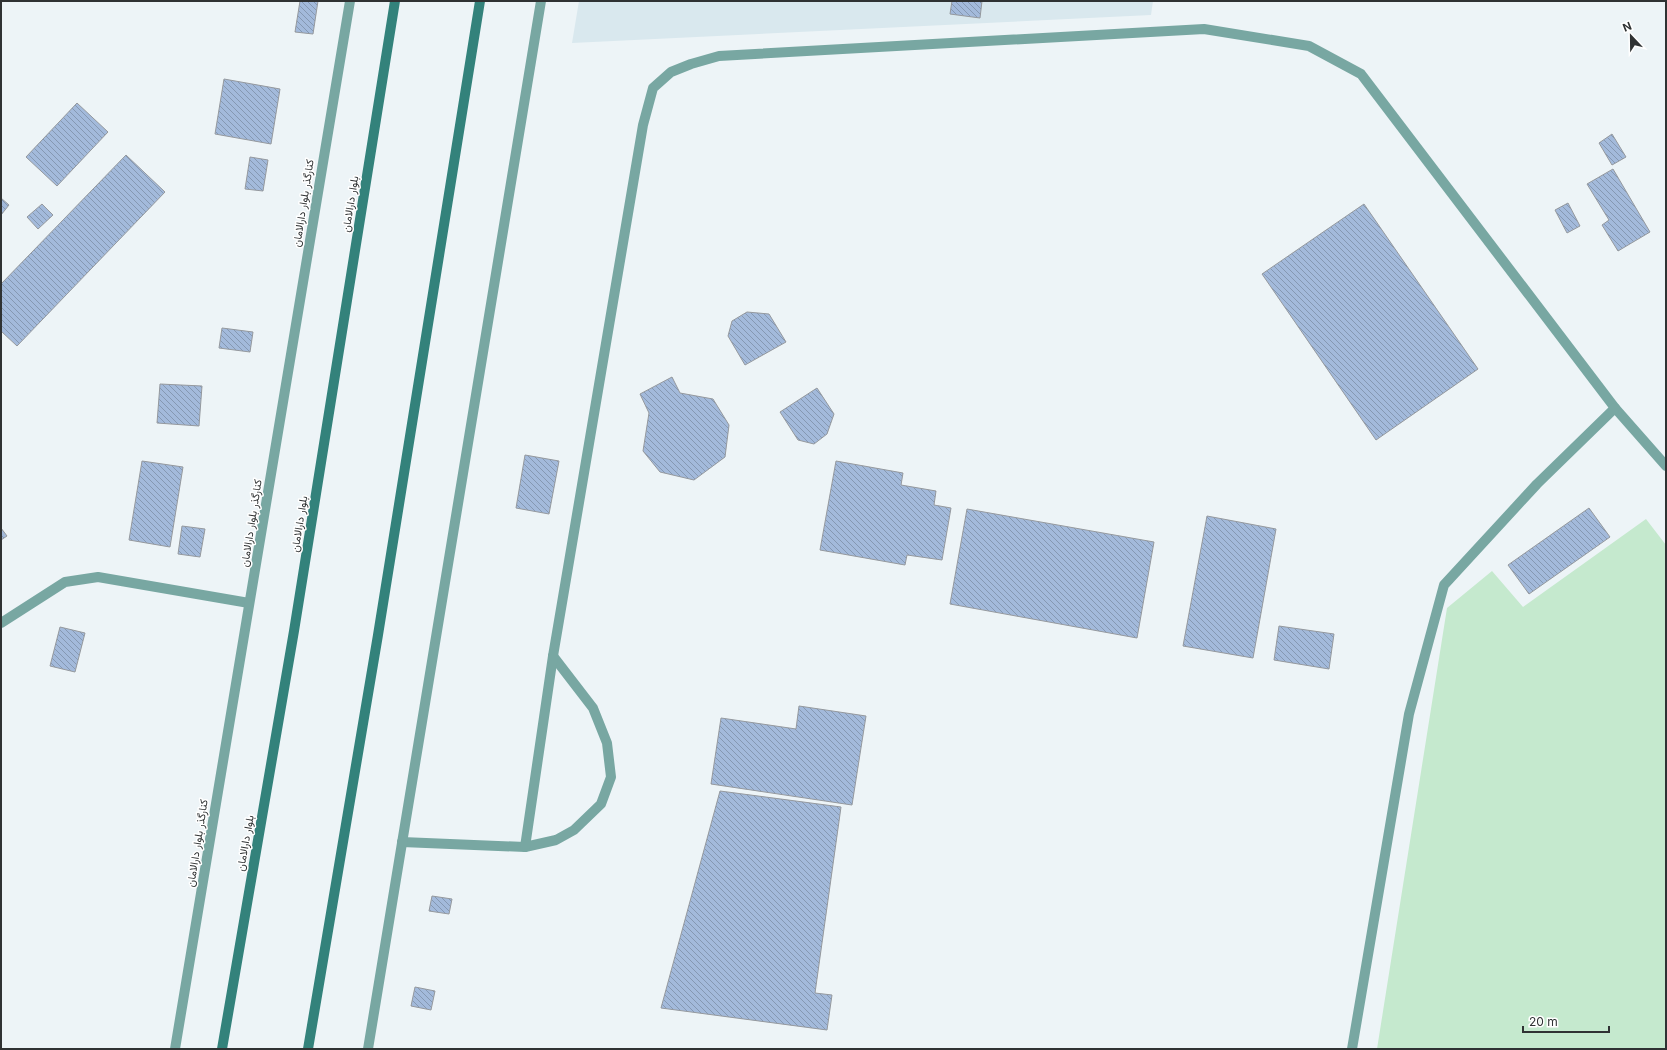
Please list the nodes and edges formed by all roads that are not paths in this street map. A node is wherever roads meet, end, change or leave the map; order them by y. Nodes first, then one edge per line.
1 (350, 1) edge
2 (395, 1) edge
3 (480, 1) edge
4 (541, 1) edge
5 (1615, 408) junction
6 (1666, 466) edge
7 (249, 603) junction
8 (1, 623) edge
9 (553, 656) junction
10 (402, 842) junction
11 (525, 847) junction
12 (175, 1049) edge
13 (222, 1049) edge
14 (308, 1049) edge
15 (368, 1049) edge
16 (1352, 1049) edge

1 - 7 street, کنارگذر بلوار دارالامان
2 - 13 main road, بلوار دارالامان
3 - 14 main road
4 - 10 street
5 - 6 street
5 - 9 street
5 - 16 street
7 - 8 street
7 - 12 street, کنارگذر بلوار دارالامان
9 - 11 street
9 - 11 street
10 - 11 street
10 - 15 street

